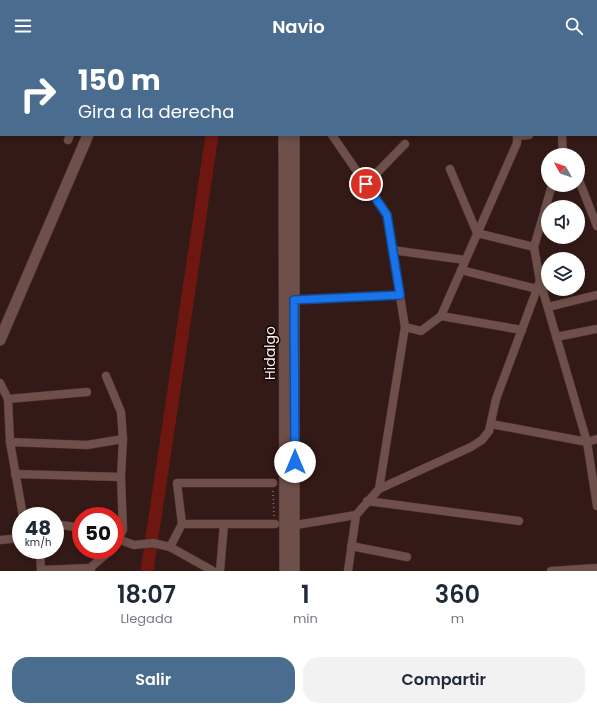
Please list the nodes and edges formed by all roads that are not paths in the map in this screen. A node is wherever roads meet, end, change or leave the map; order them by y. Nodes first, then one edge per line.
1 (84, 136) edge
2 (88, 136) edge
3 (284, 136) edge
4 (294, 136) edge
5 (333, 136) edge
6 (517, 136) edge
7 (562, 136) edge
8 (405, 144) dead end
9 (563, 148) edge
10 (450, 169) dead end
11 (366, 184) junction
12 (549, 192) edge
13 (584, 192) edge
14 (597, 226) edge
15 (478, 233) junction
16 (534, 247) junction
17 (392, 250) junction
18 (465, 260) junction
19 (461, 270) junction
20 (540, 281) junction
21 (537, 289) junction
22 (400, 295) junction
23 (597, 295) edge
24 (290, 300) junction
25 (548, 307) junction
26 (441, 316) junction
27 (405, 327) junction
28 (522, 330) junction
29 (597, 330) edge
30 (0, 332) edge
31 (556, 337) junction
32 (0, 340) edge
33 (106, 376) dead end
34 (0, 383) edge
35 (87, 392) dead end
36 (8, 399) junction
37 (491, 424) junction
38 (123, 439) junction
39 (597, 439) edge
40 (10, 442) junction
41 (587, 442) junction
42 (15, 474) junction
43 (121, 477) junction
44 (273, 483) road end
45 (379, 489) junction
46 (367, 501) junction
47 (597, 506) edge
48 (21, 507) edge
49 (122, 507) edge
50 (356, 515) junction
51 (519, 521) dead end
52 (182, 524) junction
53 (224, 524) junction
54 (275, 524) road end
55 (291, 526) junction
56 (12, 539) edge
57 (0, 540) edge
58 (124, 542) edge
59 (351, 546) junction
60 (170, 547) junction
61 (407, 557) dead end
62 (40, 559) edge
63 (102, 559) edge
64 (597, 568) edge
65 (91, 569) edge
66 (41, 571) edge
67 (213, 571) edge
68 (220, 571) edge
69 (285, 571) edge
70 (294, 571) edge
71 (348, 571) edge
72 (551, 571) edge

1 - 30 main road
2 - 32 main road
3 - 24 main road, Hidalgo
4 - 24 main road, Hidalgo
5 - 11 street
6 - 15 street
7 - 9 street
8 - 11 street
10 - 15 street
11 - 17 street
12 - 16 street
13 - 14 street
15 - 16 street
15 - 18 street
16 - 20 street
17 - 18 street
17 - 22 street
18 - 19 street
19 - 21 street
19 - 26 street
20 - 21 street
20 - 25 street
21 - 28 street
22 - 24 street
22 - 27 street
23 - 25 street
24 - 55 main road, Hidalgo
25 - 31 street
26 - 27 street
26 - 28 street
27 - 45 street
28 - 37 street
29 - 31 street
31 - 41 street
33 - 38 street
34 - 36 street
35 - 36 street
36 - 40 street
37 - 41 street
37 - 45 street
38 - 40 street
38 - 43 street
39 - 41 street
40 - 42 street
41 - 47 street
42 - 43 street
42 - 48 street
43 - 49 street
44 - 52 street
45 - 46 street
46 - 50 street
46 - 51 street
50 - 55 street
50 - 59 street
52 - 53 street
52 - 60 street
53 - 54 street
53 - 68 street
55 - 69 main road, Hidalgo
55 - 70 main road, Hidalgo
56 - 57 street
58 - 60 street
59 - 61 street
59 - 71 street
60 - 67 street
62 - 66 street
63 - 65 street
64 - 72 street
65 - 66 street

